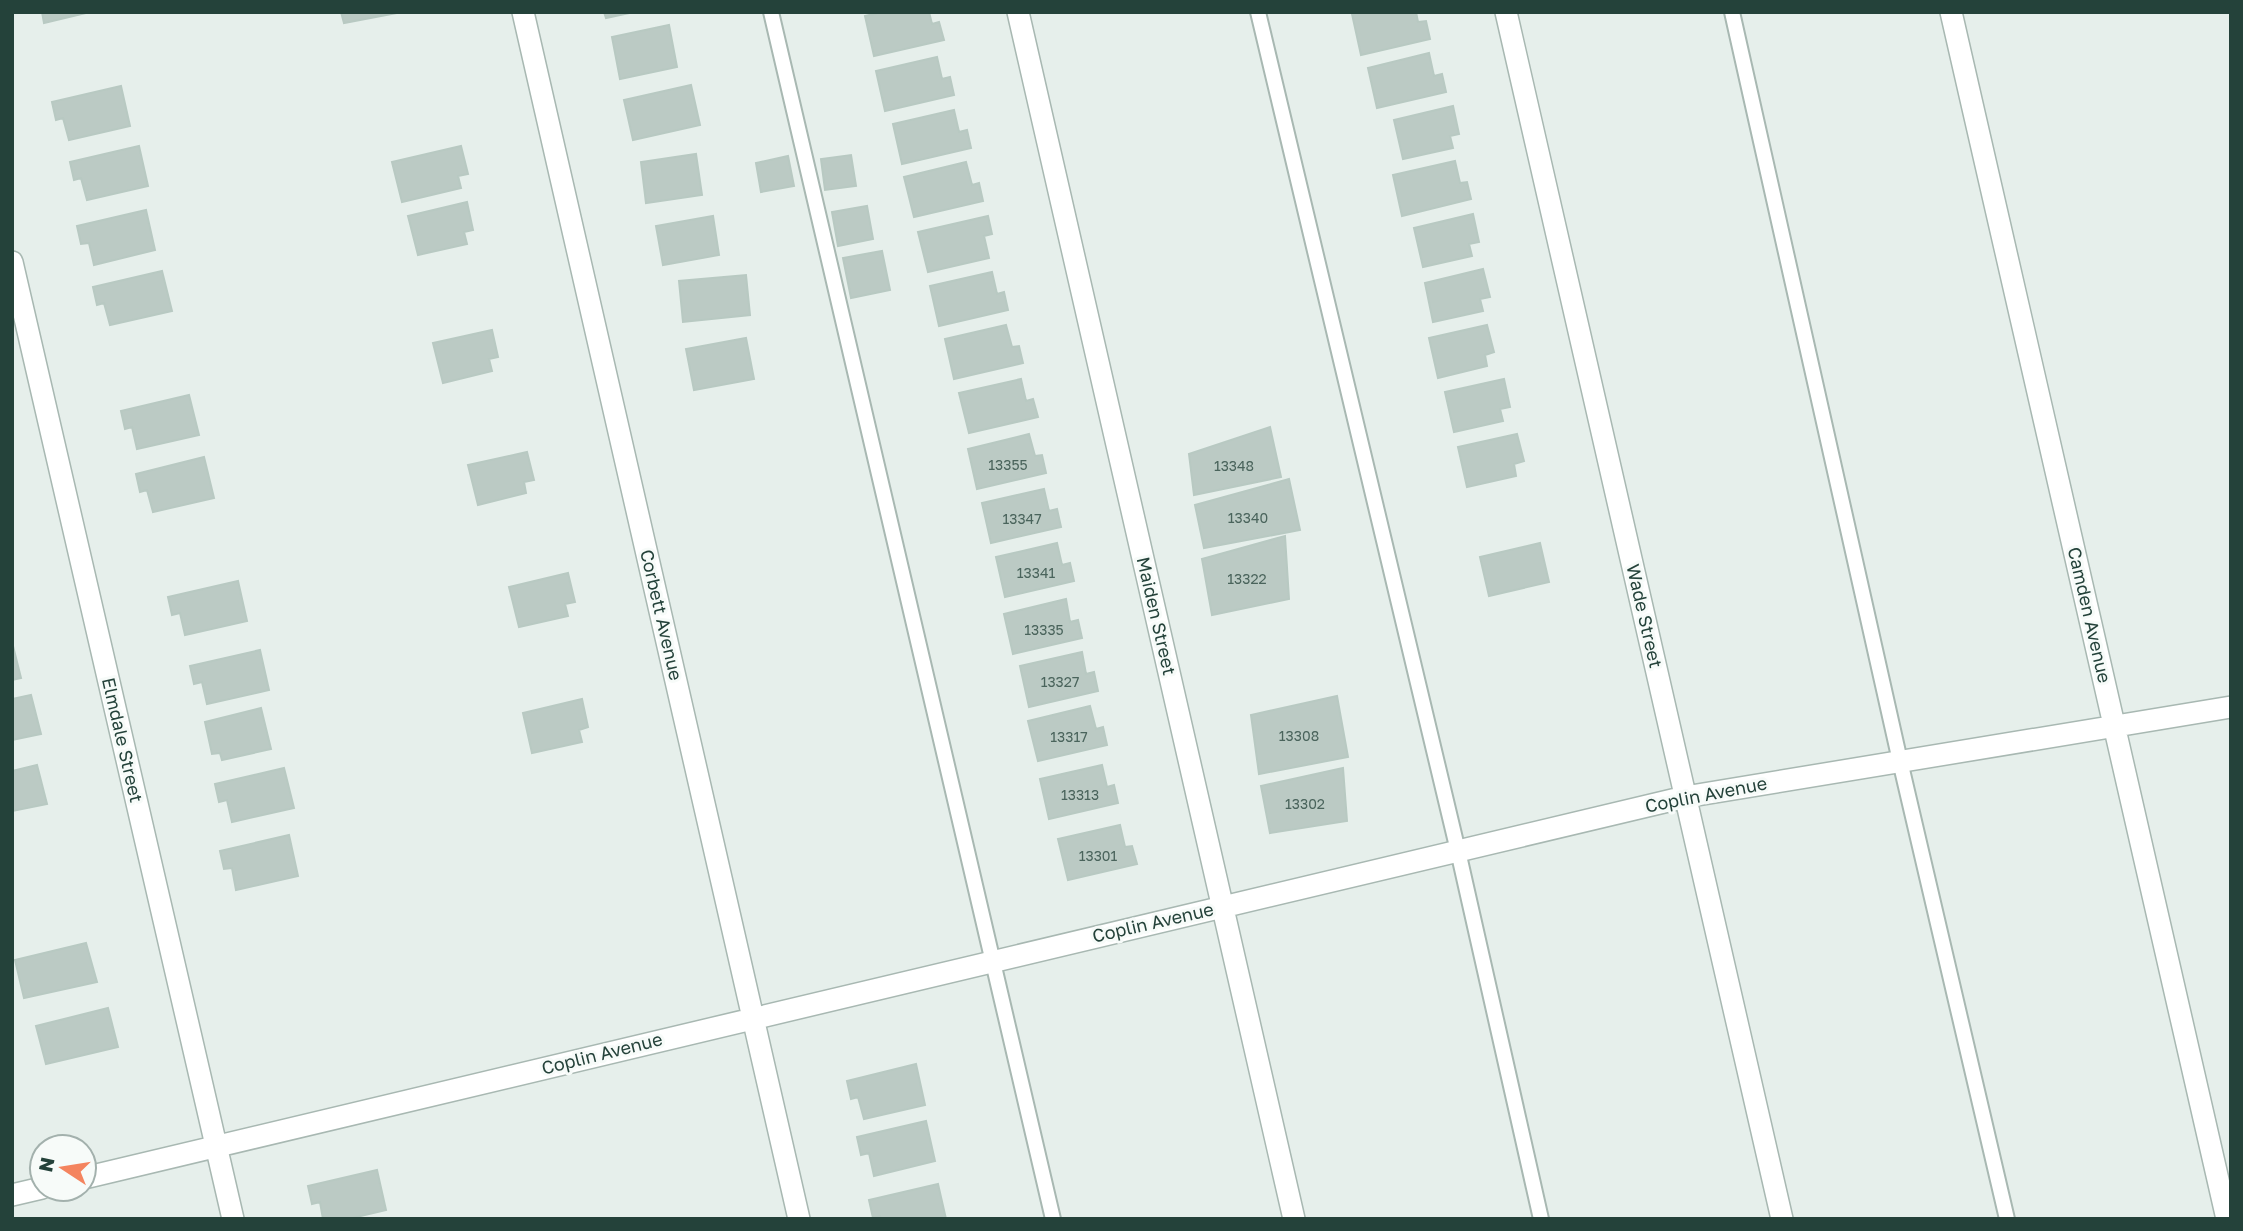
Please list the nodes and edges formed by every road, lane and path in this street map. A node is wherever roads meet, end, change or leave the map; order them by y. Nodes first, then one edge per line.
1 (523, 12) edge
2 (771, 12) edge
3 (1018, 12) edge
4 (1258, 12) edge
5 (1506, 12) edge
6 (1732, 12) edge
7 (1951, 12) edge
8 (12, 262) edge
9 (2231, 707) edge
10 (2115, 728) junction
11 (1900, 761) junction
12 (1685, 797) junction
13 (1458, 851) junction
14 (1223, 907) junction
15 (994, 961) junction
16 (753, 1018) junction
17 (216, 1147) junction
18 (98, 1175) edge
19 (233, 1219) edge
20 (799, 1219) edge
21 (1053, 1219) edge
22 (1294, 1219) edge
23 (1541, 1219) edge
24 (1782, 1219) edge
25 (2007, 1219) edge
26 (2227, 1219) edge

1 - 16 street, Corbett Avenue
2 - 15 lane
3 - 14 street, Maiden Street
4 - 13 lane
5 - 12 street, Wade Street
6 - 11 lane
7 - 10 street, Camden Avenue
8 - 17 street, Elmdale Street
9 - 10 street, Coplin Avenue
10 - 11 street, Coplin Avenue
10 - 26 street, Camden Avenue
11 - 12 street, Coplin Avenue
11 - 25 lane
12 - 13 street, Coplin Avenue
12 - 24 street, Wade Street
13 - 14 street, Coplin Avenue
13 - 23 lane
14 - 15 street, Coplin Avenue
14 - 22 street, Maiden Street
15 - 16 street, Coplin Avenue
15 - 21 lane
16 - 17 street, Coplin Avenue
16 - 20 street, Corbett Avenue
17 - 18 street, Coplin Avenue
17 - 19 street, Elmdale Street

